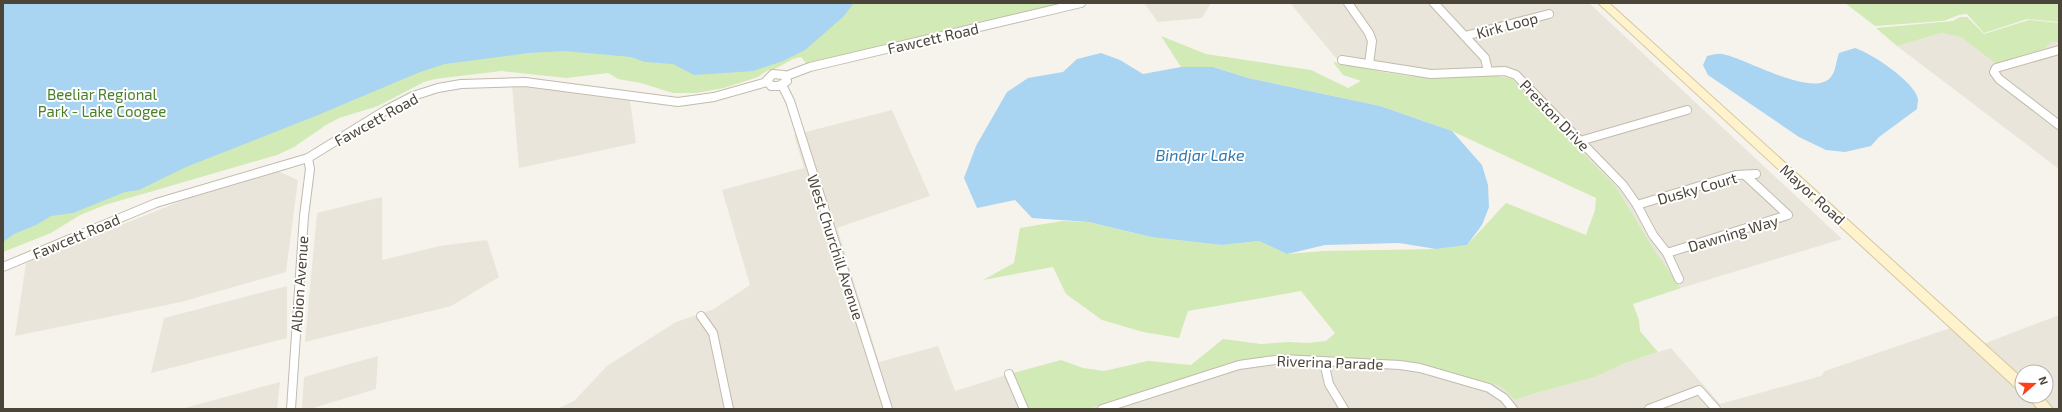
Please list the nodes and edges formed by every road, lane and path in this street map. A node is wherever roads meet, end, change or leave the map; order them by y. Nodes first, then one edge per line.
1 (1081, 3) edge
2 (1348, 3) edge
3 (1434, 3) edge
4 (1603, 3) edge
5 (1549, 14) dead end
6 (1465, 36) junction
7 (2059, 50) edge
8 (1342, 60) dead end
9 (1368, 64) junction
10 (1488, 71) junction
11 (786, 76) junction
12 (767, 82) junction
13 (782, 85) junction
14 (1687, 110) dead end
15 (2059, 125) edge
16 (1580, 141) junction
17 (308, 158) junction
18 (1756, 174) dead end
19 (1745, 175) junction
20 (1637, 205) junction
21 (1667, 253) junction
22 (3, 267) edge
23 (1679, 279) dead end
24 (701, 316) dead end
25 (1324, 362) junction
26 (1009, 374) dead end
27 (2014, 379) edge
28 (291, 409) edge
29 (729, 409) edge
30 (888, 409) edge
31 (1024, 409) edge
32 (1102, 409) edge
33 (1344, 409) edge
34 (1513, 409) edge
35 (1649, 409) edge
36 (1716, 409) edge

1 - 11 street, Fawcett Road
2 - 9 street
3 - 6 street
4 - 27 main road, Mayor Road
5 - 6 street, Kirk Loop
6 - 10 street
7 - 15 street
8 - 9 street, Preston Drive
9 - 10 street, Preston Drive
10 - 16 street, Preston Drive
11 - 12 street
11 - 13 street
12 - 13 street
12 - 17 street, Fawcett Road
13 - 30 street, West Churchill Avenue
14 - 16 street
16 - 20 street, Preston Drive
17 - 22 street, Fawcett Road
17 - 28 street, Albion Avenue
18 - 19 street, Dusky Court
19 - 20 street, Dusky Court
19 - 21 street, Dawning Way
20 - 21 street, Preston Drive
21 - 23 street, Preston Drive
24 - 29 street
25 - 32 street, Riverina Parade
25 - 33 street
25 - 34 street, Riverina Parade
26 - 31 street
35 - 36 street

